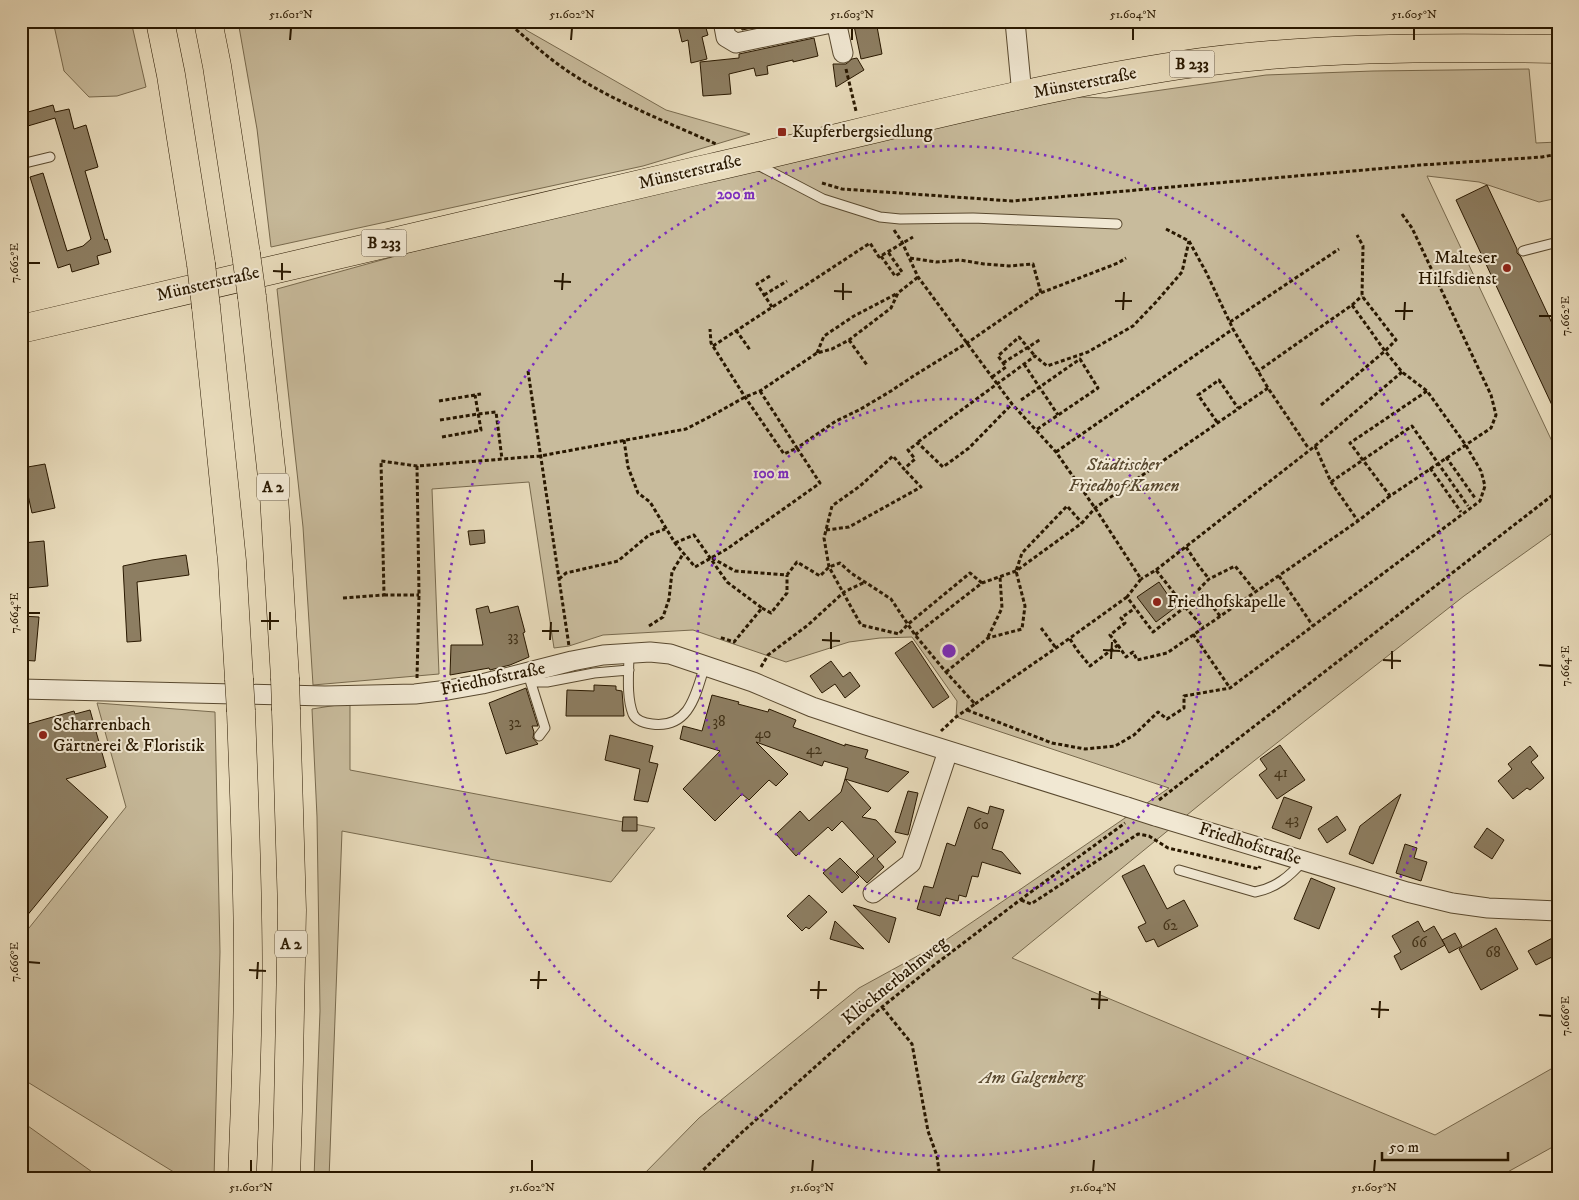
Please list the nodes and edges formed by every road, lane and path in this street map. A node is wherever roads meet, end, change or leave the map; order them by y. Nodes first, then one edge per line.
1 (160, 21) edge
2 (208, 21) edge
3 (506, 21) edge
4 (723, 21) edge
5 (836, 21) edge
6 (1015, 21) edge
7 (1558, 50) edge
8 (843, 53) joint
9 (1022, 95) junction
10 (854, 102) dead end
11 (1558, 154) edge
12 (50, 157) dead end
13 (747, 159) junction
14 (21, 164) edge
15 (813, 180) dead end
16 (1402, 214) dead end
17 (880, 218) junction
18 (1117, 224) dead end
19 (1166, 229) dead end
20 (1357, 235) dead end
21 (913, 237) dead end
22 (1189, 241) junction
23 (1558, 242) edge
24 (903, 243) junction
25 (1340, 250) dead end
26 (1523, 251) dead end
27 (888, 252) junction
28 (882, 256) junction
29 (909, 258) junction
30 (1126, 258) dead end
31 (770, 276) dead end
32 (918, 277) junction
33 (787, 281) dead end
34 (898, 293) junction
35 (1041, 293) junction
36 (764, 295) junction
37 (1362, 296) junction
38 (1352, 305) junction
39 (772, 307) junction
40 (1230, 322) junction
41 (21, 329) edge
42 (710, 329) dead end
43 (1233, 329) junction
44 (736, 330) junction
45 (1041, 339) dead end
46 (849, 340) junction
47 (967, 343) junction
48 (713, 346) junction
49 (1028, 347) junction
50 (750, 350) dead end
51 (1385, 352) junction
52 (816, 353) junction
53 (1035, 356) junction
54 (1003, 363) junction
55 (1024, 364) junction
56 (867, 365) dead end
57 (528, 371) dead end
58 (1258, 371) junction
59 (1402, 372) junction
60 (992, 377) junction
61 (998, 384) junction
62 (1268, 388) junction
63 (760, 391) junction
64 (1427, 391) junction
65 (481, 394) dead end
66 (475, 395) junction
67 (745, 397) junction
68 (1021, 400) dead end
69 (439, 401) dead end
70 (1012, 404) junction
71 (1321, 405) dead end
72 (1238, 408) junction
73 (478, 414) junction
74 (1058, 415) junction
75 (440, 420) dead end
76 (1217, 422) junction
77 (1036, 430) junction
78 (442, 436) dead end
79 (624, 440) junction
80 (918, 442) junction
81 (1465, 444) junction
82 (1315, 446) junction
83 (797, 448) junction
84 (1310, 449) junction
85 (1056, 452) junction
86 (540, 456) junction
87 (1446, 457) junction
88 (502, 459) junction
89 (1363, 460) junction
90 (1438, 463) junction
91 (418, 466) junction
92 (1430, 468) junction
93 (904, 469) junction
94 (1330, 482) junction
95 (1558, 491) edge
96 (1390, 496) junction
97 (1475, 498) dead end
98 (1468, 506) dead end
99 (1095, 508) junction
100 (1461, 512) dead end
101 (1358, 521) junction
102 (1082, 524) junction
103 (666, 529) junction
104 (826, 530) junction
105 (675, 543) junction
106 (1186, 547) junction
107 (684, 554) junction
108 (711, 558) junction
109 (829, 567) junction
110 (1156, 570) junction
111 (1016, 571) junction
112 (788, 575) junction
113 (1279, 576) junction
114 (1000, 577) junction
115 (559, 579) junction
116 (1141, 579) junction
117 (1209, 579) junction
118 (866, 582) junction
119 (982, 583) junction
120 (844, 592) junction
121 (1256, 592) junction
122 (384, 595) junction
123 (419, 596) junction
124 (1127, 597) junction
125 (343, 598) dead end
126 (1186, 607) junction
127 (762, 608) junction
128 (1135, 608) junction
129 (1220, 616) junction
130 (907, 625) junction
131 (650, 626) dead end
132 (1313, 626) junction
133 (1203, 627) junction
134 (1041, 628) dead end
135 (1193, 634) junction
136 (915, 635) junction
137 (719, 637) dead end
138 (988, 638) junction
139 (1070, 639) junction
140 (1118, 645) junction
141 (1056, 648) junction
142 (572, 661) junction
143 (629, 661) junction
144 (705, 665) junction
145 (946, 672) junction
146 (529, 677) junction
147 (752, 682) junction
148 (1230, 688) junction
149 (21, 689) edge
150 (415, 694) junction
151 (975, 704) junction
152 (967, 710) junction
153 (539, 736) dead end
154 (926, 744) junction
155 (948, 750) junction
156 (1156, 809) junction
157 (1128, 814) junction
158 (1268, 850) junction
159 (1304, 861) junction
160 (1179, 870) dead end
161 (873, 893) dead end
162 (1020, 900) junction
163 (1558, 911) edge
164 (882, 1007) junction
165 (242, 1179) edge
166 (286, 1179) edge
167 (694, 1179) edge
168 (940, 1179) edge

1 - 165 main road, bridge
2 - 166 main road, A 2, bridge
3 - 13 path
4 - 5 street
5 - 8 street
6 - 9 street
7 - 9 main road, Münsterstraße / B 233
8 - 10 path
9 - 13 main road, Münsterstraße / B 233
11 - 15 path
12 - 14 lane
13 - 17 lane
13 - 41 main road, Münsterstraße / B 233
16 - 81 path
17 - 18 lane
17 - 24 path
19 - 22 path
20 - 37 path
21 - 24 path
22 - 40 path
22 - 53 path
23 - 26 lane
24 - 27 path
24 - 29 path
25 - 40 path
27 - 28 path
27 - 28 path
28 - 39 path
29 - 32 path
29 - 35 path
30 - 35 path
31 - 36 path
32 - 34 path
32 - 47 path
33 - 36 path
34 - 46 path
34 - 52 path
35 - 47 path
36 - 39 path
37 - 38 path
37 - 51 path
38 - 51 path
38 - 58 path
39 - 44 path
40 - 43 path
42 - 48 path
43 - 58 path
43 - 85 path
44 - 48 path
44 - 50 path
45 - 49 path
46 - 52 path
46 - 56 path
47 - 60 path
47 - 83 path
48 - 67 path
49 - 53 path
49 - 54 path
49 - 54 path
51 - 59 path
51 - 71 path
52 - 63 path
53 - 55 path
54 - 60 path
55 - 61 path
55 - 74 path
57 - 86 path
58 - 62 path
59 - 64 path
59 - 82 path
60 - 61 path
61 - 70 path
61 - 80 path
62 - 72 path
62 - 84 path
63 - 67 path
63 - 83 path
64 - 81 path
64 - 89 path
65 - 66 path
66 - 69 path
66 - 73 path
67 - 79 path
67 - 83 path
68 - 74 path
70 - 77 path
70 - 80 path
72 - 76 path
72 - 76 path
73 - 75 path
73 - 78 path
73 - 88 path
74 - 77 path
76 - 99 path
77 - 85 path
79 - 86 path
79 - 103 path
80 - 93 path
81 - 87 path
81 - 132 path
82 - 84 path
82 - 94 path
83 - 108 path
84 - 106 path
85 - 99 path
86 - 88 path
86 - 115 path
87 - 90 path
87 - 97 path
88 - 91 path
89 - 90 path
89 - 94 path
89 - 96 path
90 - 92 path
90 - 98 path
91 - 122 path
91 - 123 path
92 - 96 path
92 - 100 path
93 - 104 path
93 - 104 path
94 - 101 path
95 - 156 path
96 - 101 path
99 - 102 path
99 - 116 path
101 - 113 path
102 - 111 path
102 - 111 path
103 - 105 path
103 - 115 path
104 - 109 path
105 - 107 path
105 - 108 path
106 - 110 path
106 - 117 path
107 - 108 path
107 - 131 path
108 - 112 path
108 - 127 path
109 - 112 path
109 - 118 path
109 - 120 path
110 - 116 path
110 - 126 path
111 - 114 path
111 - 138 path
112 - 127 path
113 - 121 path
113 - 132 path
114 - 119 path
114 - 138 path
115 - 142 path
116 - 124 path
117 - 121 path
117 - 129 path
118 - 120 path
118 - 130 path
119 - 130 path
119 - 136 path
120 - 130 path
120 - 147 path
121 - 129 path
122 - 123 path
122 - 125 path
123 - 150 path
124 - 128 path
124 - 139 path
126 - 128 path
126 - 133 path
127 - 137 path
128 - 140 path
129 - 133 path
130 - 136 path
132 - 148 path
133 - 135 path
134 - 141 path
135 - 140 path
135 - 148 path
136 - 145 path
138 - 145 path
139 - 140 path
139 - 141 path
141 - 151 path
142 - 143 street, Friedhofstraße
142 - 146 street, Friedhofstraße
143 - 144 street, Friedhofstraße
143 - 144 lane
143 - 146 lane
144 - 147 street, Friedhofstraße
145 - 151 path
146 - 150 street, Friedhofstraße
146 - 153 lane
147 - 154 street, Friedhofstraße
148 - 152 path
149 - 150 street, Friedhofstraße
151 - 152 path
152 - 154 path
154 - 155 street, Friedhofstraße
155 - 157 street, Friedhofstraße
155 - 161 street
156 - 157 street, Friedhofstraße, bridge
156 - 158 street, Friedhofstraße
157 - 162 path, Klöcknerbahnweg
158 - 159 street, Friedhofstraße
158 - 162 path
159 - 160 lane
159 - 163 street, Friedhofstraße
162 - 164 path, Klöcknerbahnweg
164 - 167 path, Klöcknerbahnweg
164 - 168 path

